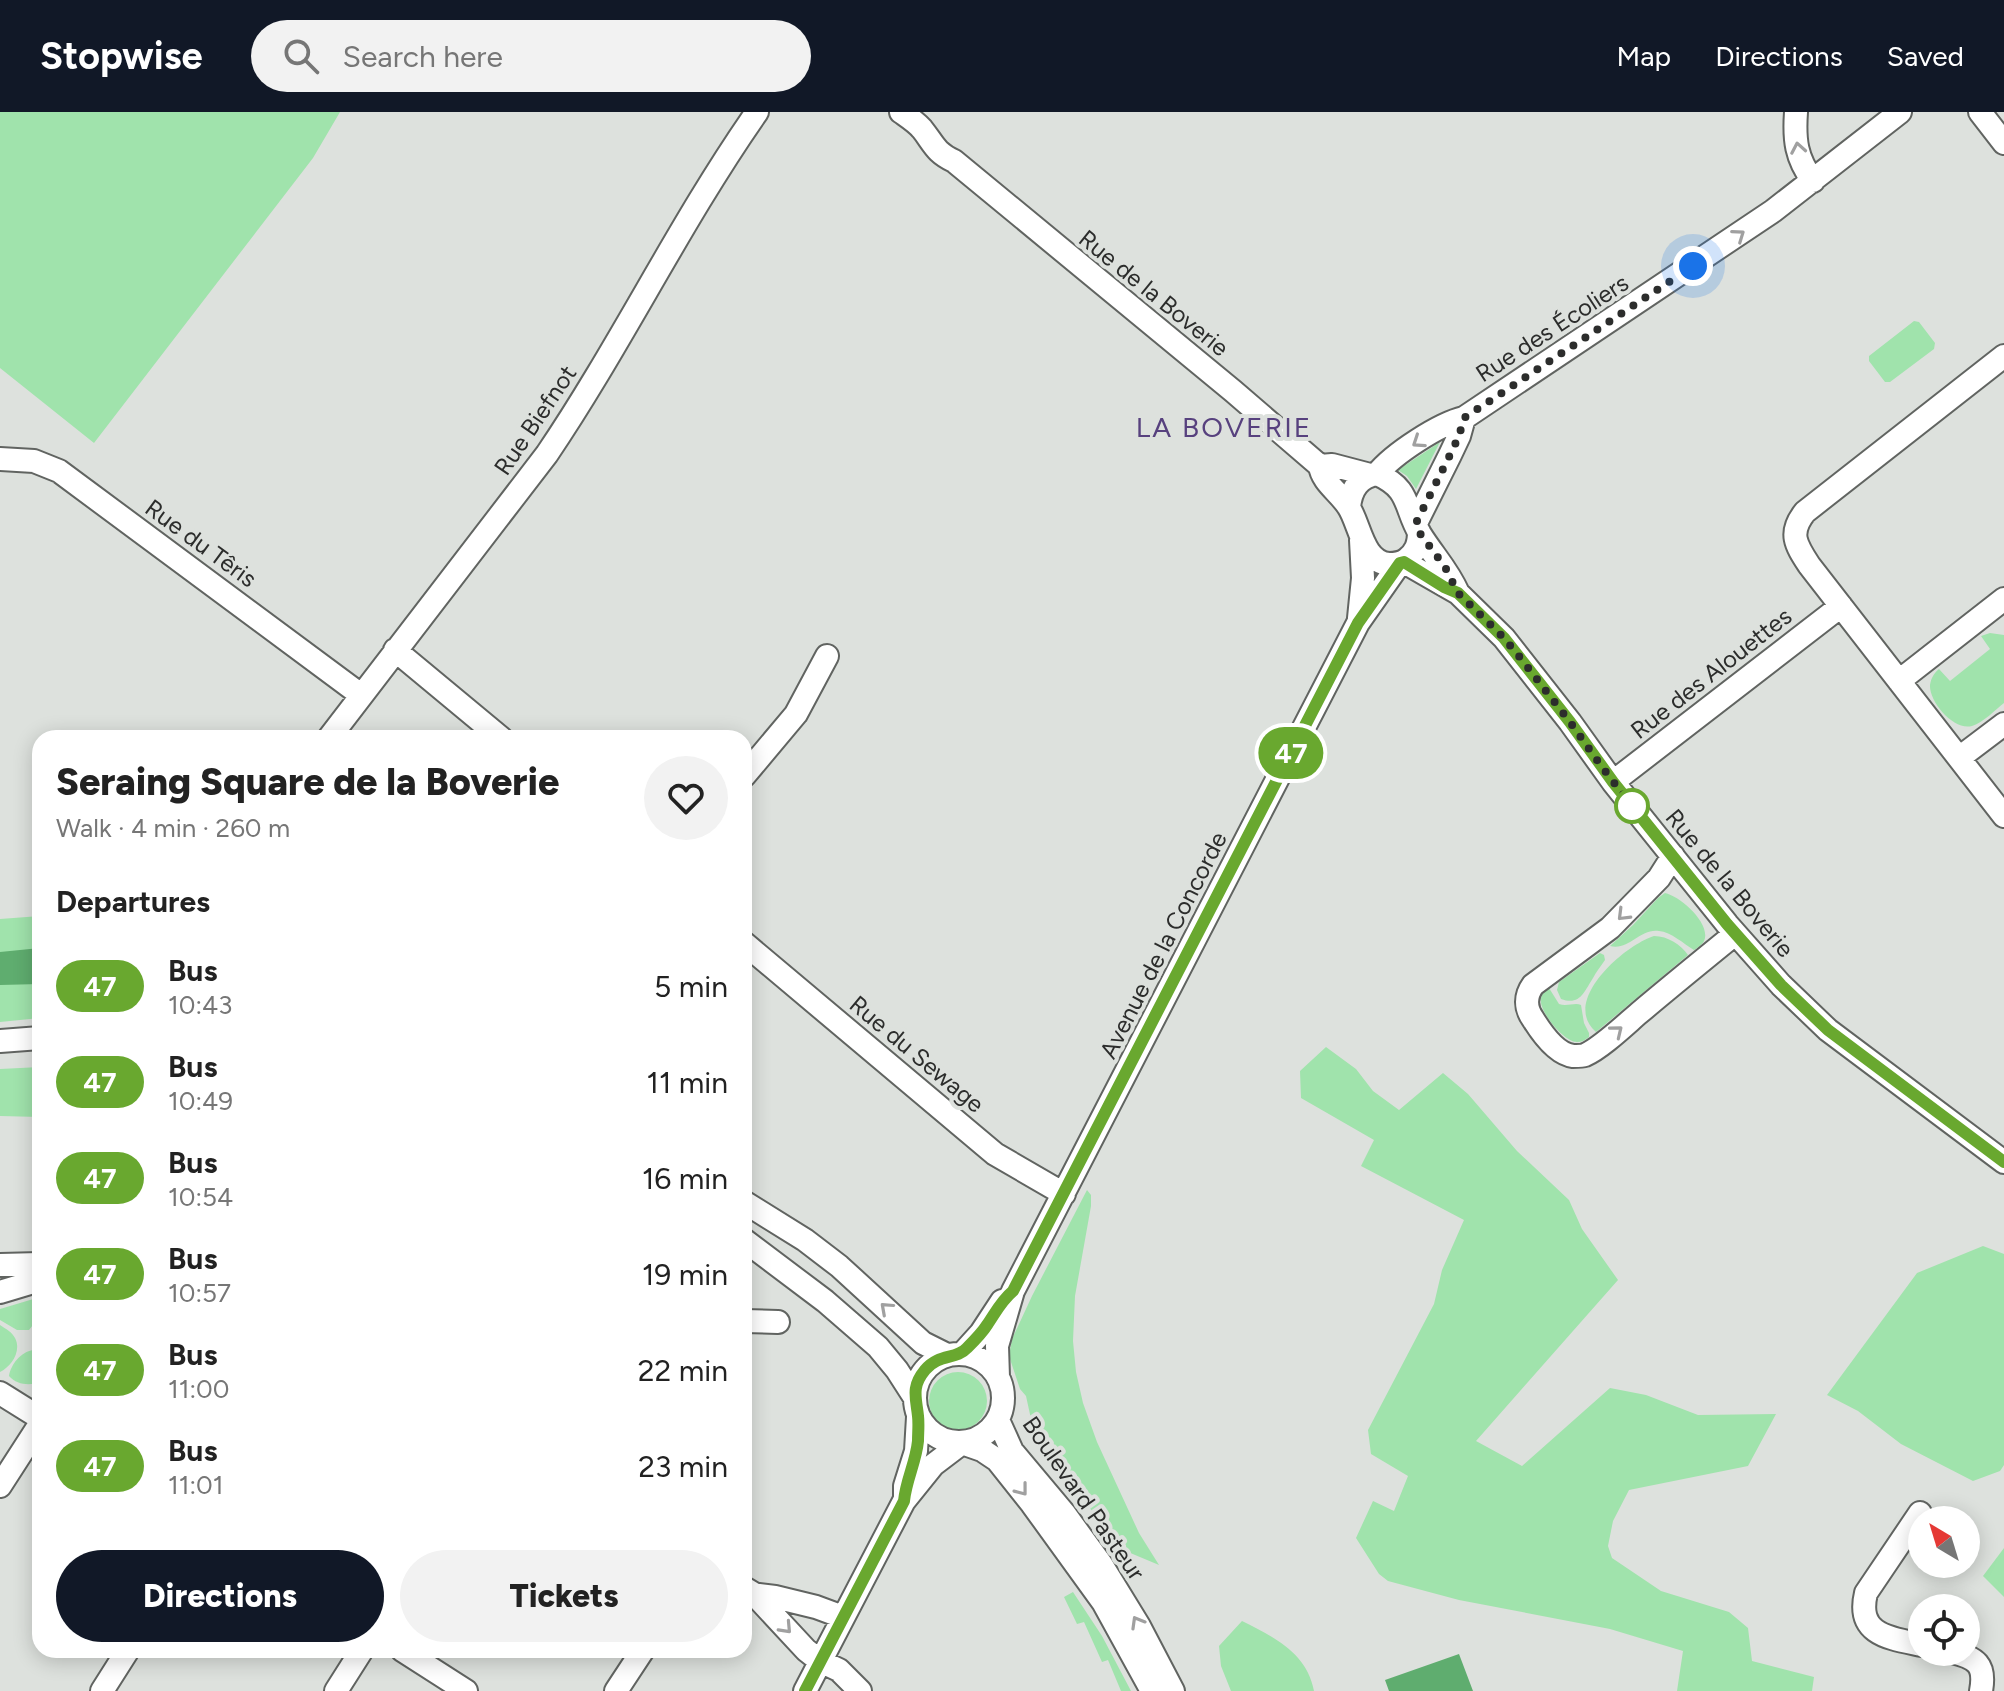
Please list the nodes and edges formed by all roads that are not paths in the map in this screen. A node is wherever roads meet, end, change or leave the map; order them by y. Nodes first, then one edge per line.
1 (757, 112) edge
2 (901, 112) edge
3 (930, 112) edge
4 (1796, 112) edge
5 (1900, 112) edge
6 (1980, 112) edge
7 (2004, 143) edge
8 (954, 161) junction
9 (1813, 181) junction
10 (2004, 356) edge
11 (1464, 418) junction
12 (0, 459) edge
13 (1320, 466) junction
14 (1374, 475) junction
15 (1349, 507) junction
16 (1418, 528) junction
17 (1360, 535) junction
18 (1402, 562) junction
19 (1458, 593) junction
20 (2003, 602) edge
21 (1841, 606) junction
22 (1358, 623) junction
23 (395, 650) junction
24 (827, 656) dead end
25 (1899, 681) junction
26 (361, 695) junction
27 (2004, 724) edge
28 (335, 730) edge
29 (491, 730) edge
30 (1959, 758) junction
31 (752, 766) edge
32 (1613, 782) junction
33 (2004, 816) edge
34 (1673, 856) junction
35 (1735, 934) junction
36 (752, 950) edge
37 (32, 1039) edge
38 (0, 1041) edge
39 (2004, 1162) edge
40 (1064, 1194) junction
41 (752, 1207) edge
42 (752, 1246) edge
43 (32, 1264) edge
44 (0, 1265) edge
45 (32, 1282) edge
46 (1013, 1291) junction
47 (0, 1292) edge
48 (752, 1321) edge
49 (778, 1322) dead end
50 (954, 1354) junction
51 (998, 1377) junction
52 (0, 1393) edge
53 (916, 1407) junction
54 (32, 1415) edge
55 (998, 1420) junction
56 (32, 1434) edge
57 (962, 1443) junction
58 (0, 1486) edge
59 (904, 1501) junction
60 (1908, 1531) edge
61 (752, 1593) edge
62 (752, 1597) edge
63 (843, 1617) junction
64 (1908, 1641) edge
65 (123, 1658) edge
66 (357, 1658) edge
67 (414, 1658) edge
68 (638, 1658) edge
69 (820, 1661) junction
70 (1980, 1666) edge
71 (102, 1691) edge
72 (336, 1691) edge
73 (466, 1691) edge
74 (616, 1691) edge
75 (805, 1691) edge
76 (860, 1691) edge
77 (1152, 1691) edge
78 (1173, 1691) edge
79 (1981, 1691) edge

1 - 23 street, Rue Biefnot
2 - 8 street, Rue de la Boverie
3 - 8 street, Rue de la Boverie
9 -> 4 street
5 - 9 street, Rue des Écoliers
6 - 7 street
8 - 13 street, Rue de la Boverie
11 -> 9 street, Rue des Écoliers
10 - 21 street
11 -> 14 street, Rue des Écoliers
11 - 16 street
12 - 26 street, Rue du Têris
13 - 14 street, Rue de la Boverie
13 - 15 street, Rue de la Boverie
14 - 15 street
14 - 16 street, Rue de la Boverie
15 - 17 street, Rue de la Boverie
16 - 18 street
16 - 19 street, Rue de la Boverie
17 - 18 street, Rue de la Boverie
17 - 22 street, Avenue de la Concorde
18 - 19 street, Rue de la Boverie
18 - 22 street, Avenue de la Concorde
19 - 32 street, Rue de la Boverie
20 - 25 street
21 - 25 street
21 - 32 street, Rue des Alouettes
22 - 40 street, Avenue de la Concorde
23 - 26 street, Rue Biefnot
23 - 29 street
24 - 31 street
25 - 30 street
26 - 28 street, Rue Biefnot
27 - 30 street
30 - 33 street
32 - 34 street, Rue de la Boverie
34 - 35 street, Rue de la Boverie
34 -> 35 street
35 - 39 street, Rue de la Boverie
36 - 40 street, Rue du Sewage
37 - 38 street
40 - 46 street, Avenue de la Concorde
50 -> 41 street
42 - 53 street
43 - 44 street
45 - 47 street
46 - 50 street, Avenue de la Concorde
46 - 51 street, Avenue de la Concorde
48 - 49 street
50 - 51 street
50 - 53 street
51 - 55 street
52 - 54 street
53 - 57 street
53 - 59 street
55 - 57 street
78 -> 55 street, Boulevard Pasteur
56 - 58 street
57 - 59 street
57 -> 77 street, Boulevard Pasteur
59 - 63 street
60 - 64 street
61 - 63 street
62 -> 69 street
63 - 69 street
65 - 71 street
66 - 72 street
67 - 73 street
68 - 74 street
69 - 75 street
69 - 76 street
70 - 79 street

